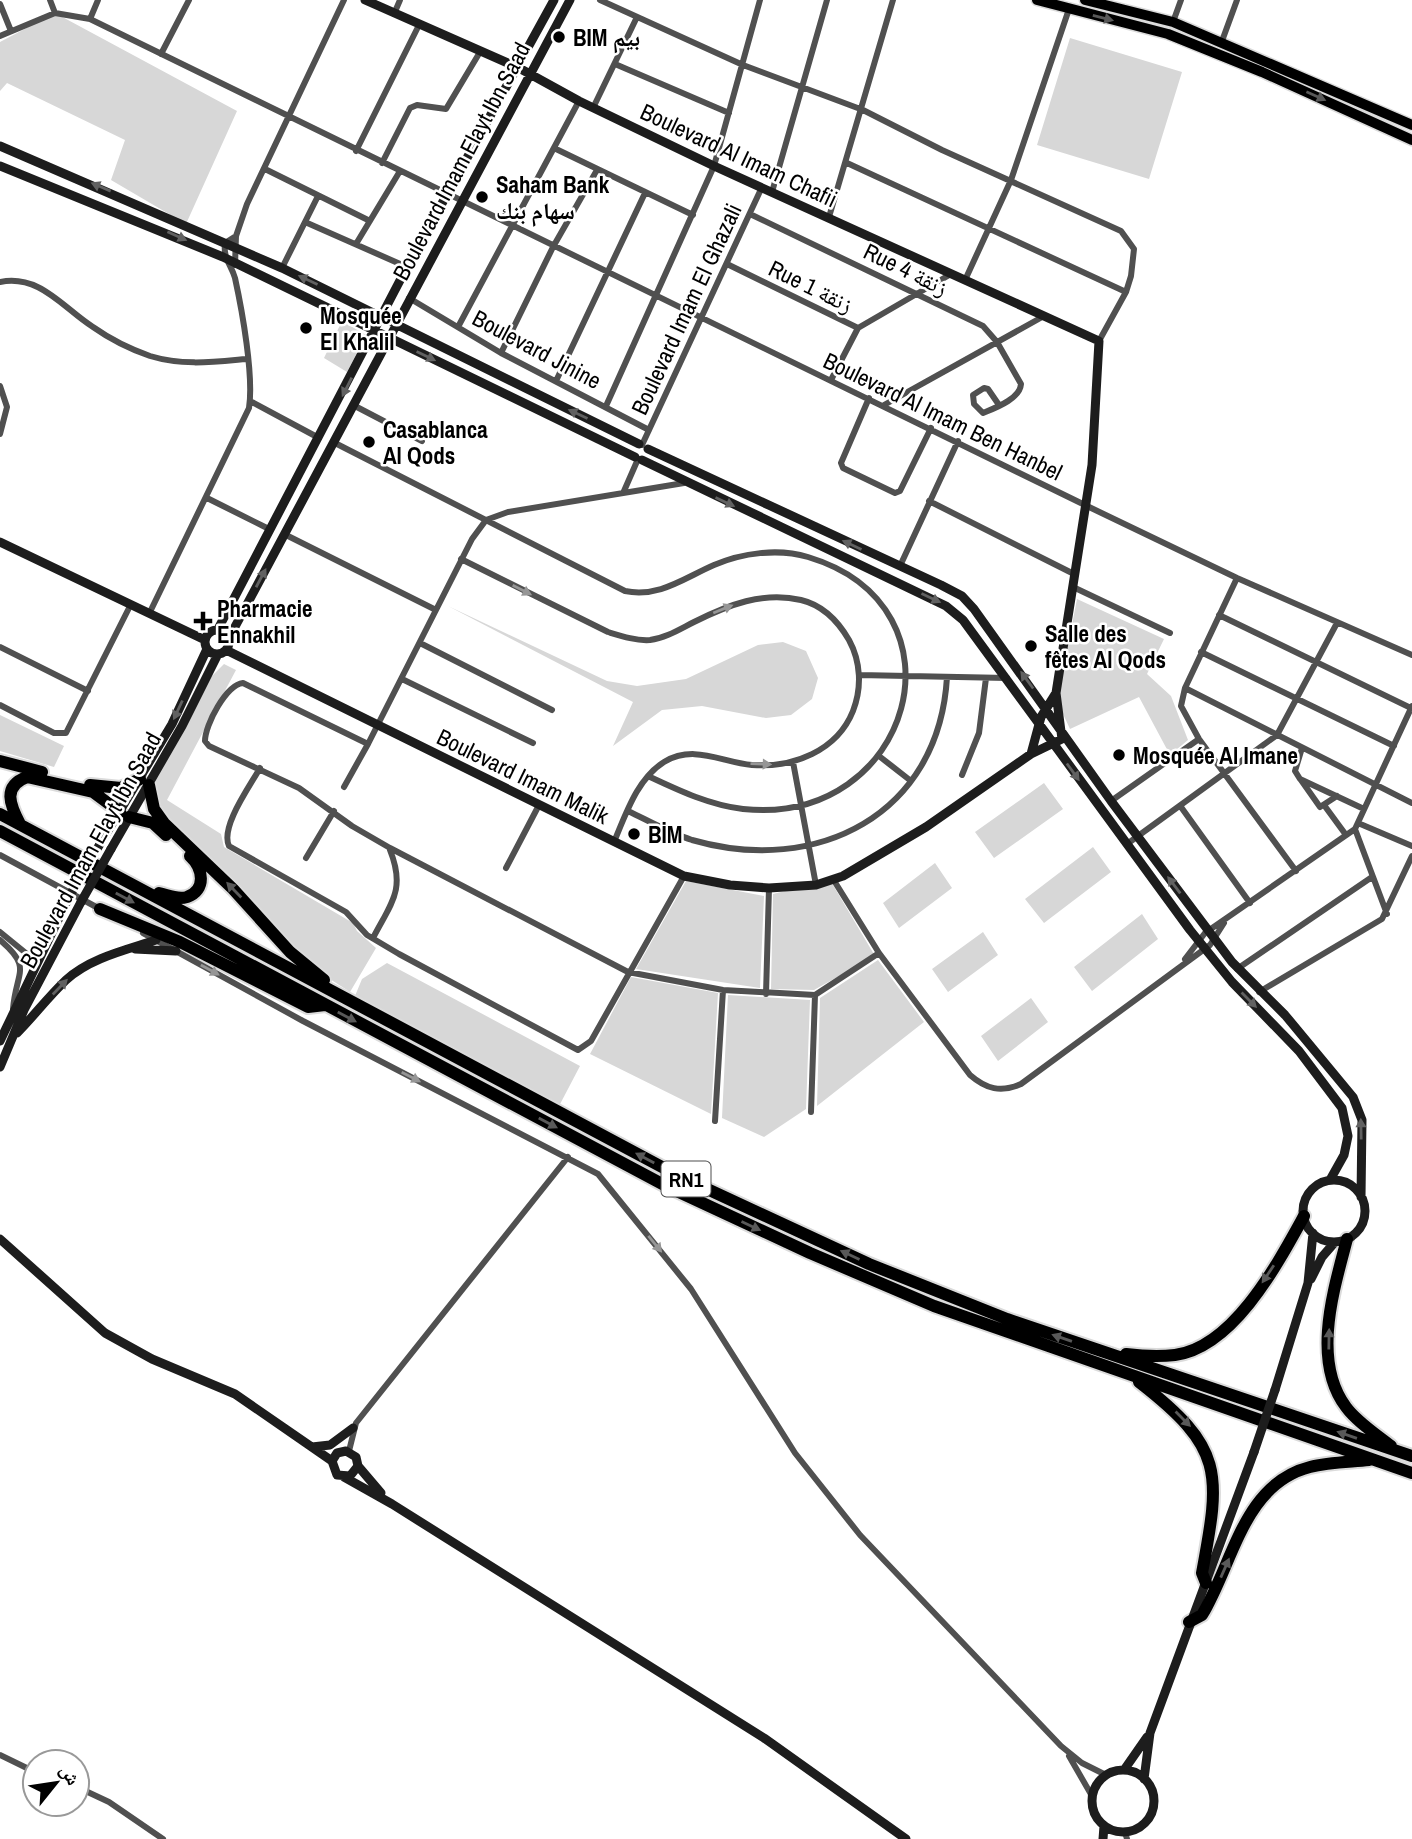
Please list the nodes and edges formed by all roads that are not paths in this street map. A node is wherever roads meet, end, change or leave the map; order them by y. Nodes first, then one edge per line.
1 (50, 0) edge
2 (98, 0) edge
3 (189, 0) edge
4 (344, 0) edge
5 (365, 0) edge
6 (400, 0) edge
7 (554, 0) edge
8 (570, 0) edge
9 (600, 0) edge
10 (760, 0) edge
11 (827, 0) edge
12 (893, 0) edge
13 (1037, 0) edge
14 (1085, 0) edge
15 (1181, 0) edge
16 (1237, 0) edge
17 (0, 4) edge
18 (1069, 9) junction
19 (55, 13) junction
20 (394, 14) junction
21 (637, 17) junction
22 (90, 19) junction
23 (1173, 22) junction
24 (419, 25) junction
25 (11, 32) junction
26 (0, 36) edge
27 (1222, 41) junction
28 (480, 52) junction
29 (161, 54) junction
30 (615, 64) junction
31 (743, 65) junction
32 (519, 68) junction
33 (531, 74) junction
34 (803, 89) junction
35 (579, 102) junction
36 (593, 108) junction
37 (863, 110) junction
38 (729, 113) junction
39 (289, 118) junction
40 (1412, 125) edge
41 (1412, 140) edge
42 (0, 146) edge
43 (556, 149) junction
44 (14, 151) junction
45 (356, 151) junction
46 (382, 163) junction
47 (847, 163) junction
48 (714, 166) junction
49 (3, 167) edge
50 (265, 169) junction
51 (597, 170) junction
52 (400, 171) junction
53 (1011, 180) junction
54 (762, 187) junction
55 (772, 192) junction
56 (645, 193) junction
57 (447, 194) junction
58 (318, 196) junction
59 (462, 201) junction
60 (750, 214) junction
61 (693, 215) junction
62 (829, 218) junction
63 (370, 221) junction
64 (304, 222) junction
65 (510, 226) junction
66 (990, 227) junction
67 (236, 236) junction
68 (225, 243) junction
69 (356, 244) junction
70 (553, 247) junction
71 (237, 248) junction
72 (223, 257) junction
73 (236, 263) junction
74 (727, 264) junction
75 (407, 267) junction
76 (282, 268) junction
77 (607, 272) junction
78 (952, 272) junction
79 (234, 274) junction
80 (966, 278) junction
81 (0, 282) edge
82 (1126, 292) junction
83 (915, 294) junction
84 (657, 297) junction
85 (409, 298) junction
86 (1045, 315) junction
87 (382, 316) junction
88 (701, 318) junction
89 (396, 323) junction
90 (458, 327) junction
91 (858, 328) junction
92 (376, 330) junction
93 (388, 338) junction
94 (997, 341) junction
95 (1099, 341) junction
96 (501, 353) junction
97 (246, 359) junction
98 (831, 380) junction
99 (556, 381) junction
100 (0, 386) edge
101 (869, 398) junction
102 (250, 401) junction
103 (353, 405) junction
104 (884, 405) junction
105 (999, 405) junction
106 (606, 406) junction
107 (931, 428) junction
108 (649, 429) junction
109 (0, 435) edge
110 (319, 438) junction
111 (958, 441) junction
112 (333, 442) junction
113 (422, 442) dead end
114 (643, 446) junction
115 (639, 459) junction
116 (684, 483) junction
117 (624, 491) junction
118 (207, 498) junction
119 (929, 501) junction
120 (1087, 506) junction
121 (486, 520) junction
122 (269, 529) junction
123 (284, 534) junction
124 (0, 542) edge
125 (461, 559) junction
126 (900, 566) junction
127 (1074, 574) junction
128 (1237, 578) junction
129 (1073, 587) junction
130 (130, 606) junction
131 (436, 610) junction
132 (149, 614) junction
133 (1219, 615) junction
134 (1337, 623) junction
135 (218, 629) junction
136 (1170, 633) dead end
137 (229, 638) junction
138 (420, 643) junction
139 (206, 644) junction
140 (0, 647) edge
141 (222, 652) junction
142 (1202, 652) junction
143 (1412, 655) edge
144 (1315, 663) junction
145 (859, 674) junction
146 (906, 676) junction
147 (947, 677) junction
148 (986, 678) junction
149 (1007, 678) junction
150 (402, 679) junction
151 (1185, 688) junction
152 (88, 691) junction
153 (1056, 693) junction
154 (1297, 699) junction
155 (0, 705) edge
156 (1046, 707) junction
157 (1412, 707) edge
158 (552, 709) dead end
159 (1039, 723) junction
160 (378, 727) junction
161 (1062, 730) junction
162 (1277, 735) junction
163 (1199, 738) junction
164 (533, 743) dead end
165 (368, 744) junction
166 (1054, 745) junction
167 (1394, 746) junction
168 (1302, 748) junction
169 (1031, 754) junction
170 (879, 756) junction
171 (0, 761) edge
172 (793, 762) junction
173 (260, 768) junction
174 (962, 775) dead end
175 (1225, 775) junction
176 (648, 776) junction
177 (1300, 779) junction
178 (911, 781) junction
179 (144, 782) junction
180 (1374, 785) junction
181 (344, 787) dead end
182 (1337, 796) junction
183 (1111, 802) junction
184 (1412, 803) edge
185 (800, 804) junction
186 (539, 805) junction
187 (1324, 805) junction
188 (1181, 807) junction
189 (1364, 809) junction
190 (334, 811) junction
191 (628, 811) junction
192 (0, 814) edge
193 (125, 814) junction
194 (20, 824) junction
195 (1356, 826) junction
196 (0, 831) edge
197 (1346, 835) junction
198 (1138, 836) junction
199 (614, 842) junction
200 (1127, 844) junction
201 (808, 846) junction
202 (1412, 846) edge
203 (390, 848) junction
204 (0, 855) edge
205 (1412, 856) edge
206 (306, 858) dead end
207 (506, 868) dead end
208 (1296, 871) junction
209 (684, 876) junction
210 (1372, 877) junction
211 (833, 879) junction
212 (816, 885) junction
213 (135, 886) junction
214 (769, 888) junction
215 (1250, 904) junction
216 (100, 909) junction
217 (1387, 914) junction
218 (1224, 923) junction
219 (1209, 931) junction
220 (0, 932) edge
221 (373, 938) junction
222 (1215, 939) junction
223 (0, 940) edge
224 (156, 940) junction
225 (1202, 944) junction
226 (130, 948) junction
227 (176, 951) junction
228 (879, 953) junction
229 (42, 954) junction
230 (1237, 969) junction
231 (628, 972) junction
232 (723, 990) junction
233 (1259, 992) junction
234 (766, 995) junction
235 (815, 995) junction
236 (355, 1003) junction
237 (325, 1004) junction
238 (13, 1013) junction
239 (13, 1036) junction
240 (0, 1041) edge
241 (0, 1067) edge
242 (811, 1112) dead end
243 (715, 1121) dead end
244 (568, 1157) junction
245 (1330, 1180) junction
246 (1362, 1197) junction
247 (1304, 1216) junction
248 (1313, 1233) junction
249 (0, 1239) edge
250 (1341, 1240) junction
251 (1308, 1283) junction
252 (1102, 1351) junction
253 (1130, 1376) junction
254 (353, 1428) junction
255 (312, 1447) junction
256 (349, 1451) junction
257 (1406, 1454) edge
258 (1376, 1460) junction
259 (332, 1461) junction
260 (358, 1466) junction
261 (1412, 1473) edge
262 (344, 1477) junction
263 (392, 1504) junction
264 (1206, 1583) junction
265 (1189, 1622) junction
266 (1150, 1733) junction
267 (1061, 1746) junction
268 (0, 1755) edge
269 (21, 1765) edge
270 (1124, 1770) junction
271 (1106, 1774) junction
272 (1144, 1779) junction
273 (91, 1794) edge
274 (1092, 1796) junction
275 (1104, 1826) junction
276 (1124, 1836) edge
277 (163, 1839) edge
278 (906, 1839) edge
279 (1102, 1839) edge

1 - 19 street
2 - 22 street
3 - 29 street
4 - 39 street
5 - 20 street, Boulevard Al Imam Chafii
6 - 20 street
7 - 32 street, Boulevard Imam Elayt Ibn Saad
8 - 33 street, Boulevard Imam Elayt Ibn Saad
9 - 21 street
10 - 31 street
11 - 34 street
12 - 37 street
13 - 18 main road
14 - 23 main road
15 - 23 street
16 - 27 street
17 - 25 street
18 -> 41 main road
18 - 53 street
19 - 22 street, Boulevard Al Imam Ben Hanbel
19 - 25 street
20 - 24 street, Boulevard Al Imam Chafii
21 - 30 street
21 - 31 street
22 - 29 street, Boulevard Al Imam Ben Hanbel
23 - 27 main road
24 - 28 street, Boulevard Al Imam Chafii
24 - 45 street
25 - 26 street
27 - 40 main road
28 - 32 street, Boulevard Al Imam Chafii
28 - 46 street
29 - 39 street, Boulevard Al Imam Ben Hanbel
30 - 36 street
30 - 38 street
31 - 34 street
31 - 38 street
32 - 33 street, Boulevard Al Imam Chafii
32 - 57 street, Boulevard Imam Elayt Ibn Saad
33 - 35 street, Boulevard Al Imam Chafii
33 - 59 street, Boulevard Imam Elayt Ibn Saad
34 - 37 street
34 - 55 street
35 - 36 street, Boulevard Al Imam Chafii
35 - 43 street
36 - 48 street, Boulevard Al Imam Chafii
37 - 47 street
37 - 53 street
38 - 48 street
39 - 45 street, Boulevard Al Imam Ben Hanbel
39 - 50 street
42 - 44 street
43 - 51 street
43 - 65 street
44 - 49 street
68 -> 44 street
45 - 46 street, Boulevard Al Imam Ben Hanbel
46 - 52 street, Boulevard Al Imam Ben Hanbel
47 - 62 street
47 - 66 street
48 - 54 street, Boulevard Al Imam Chafii
48 - 61 street
49 -> 72 street
50 - 58 street
50 - 67 street
51 - 56 street
51 - 70 street
52 - 57 street, Boulevard Al Imam Ben Hanbel
52 - 63 street
53 - 66 street
53 - 82 street
54 - 55 street, Boulevard Al Imam Chafii
54 - 60 street, Boulevard Imam El Ghazali
55 - 62 street, Boulevard Al Imam Chafii
56 - 61 street
56 - 77 street
57 - 59 street, Boulevard Al Imam Ben Hanbel
57 - 75 street, Boulevard Imam Elayt Ibn Saad
58 - 63 street
58 - 64 street
59 - 65 street, Boulevard Al Imam Ben Hanbel
59 - 85 street, Boulevard Imam Elayt Ibn Saad
60 - 74 street, Boulevard Imam El Ghazali
60 - 83 street, Rue 4 زنقة
61 - 84 street
62 - 78 street, Boulevard Al Imam Chafii
63 - 69 street
64 - 69 street
64 - 76 street
65 - 70 street, Boulevard Al Imam Ben Hanbel
65 - 90 street
66 - 80 street
66 - 82 street
67 - 68 street
67 - 71 street
68 - 71 street
68 - 72 street
69 - 75 street
70 - 77 street, Boulevard Al Imam Ben Hanbel
70 - 96 street
71 - 73 street
71 - 76 street
72 - 73 street
72 - 79 street
73 - 79 street
73 - 92 street
74 - 88 street, Boulevard Imam El Ghazali
74 - 91 street, Rue 1 زنقة
75 - 87 street, Boulevard Imam Elayt Ibn Saad
87 -> 76 street
77 - 84 street, Boulevard Al Imam Ben Hanbel
77 - 99 street
78 - 80 street, Boulevard Al Imam Chafii
78 - 83 street, Rue 1 زنقة
79 - 97 street
80 - 86 street, Boulevard Al Imam Chafii
81 - 97 street
82 - 95 street
83 - 91 street, Rue 1 زنقة
83 - 94 street, Rue 4 زنقة
84 - 88 street, Boulevard Al Imam Ben Hanbel
84 - 106 street
85 - 89 street, Boulevard Imam Elayt Ibn Saad
85 - 90 street, Boulevard Jinine
86 - 94 street
86 - 95 street, Boulevard Al Imam Chafii
87 - 89 street
87 - 92 street, Boulevard Imam Elayt Ibn Saad
88 - 98 street, Boulevard Al Imam Ben Hanbel
88 - 108 street, Boulevard Imam El Ghazali
89 - 93 street, Boulevard Imam Elayt Ibn Saad
114 -> 89 street
90 - 96 street, Boulevard Jinine
91 - 98 street
92 - 93 street
92 -> 110 street, Boulevard Imam Elayt Ibn Saad
93 - 103 street, Boulevard Imam Elayt Ibn Saad
93 -> 115 street
94 - 104 street
94 - 105 street, Rue 4 زنقة
95 - 120 street
96 - 99 street, Boulevard Jinine
97 - 102 street
98 - 101 street, Boulevard Al Imam Ben Hanbel
99 - 106 street, Boulevard Jinine
100 - 109 street
101 - 104 street, Boulevard Al Imam Ben Hanbel
101 - 107 street
102 - 110 street
102 - 118 street
103 - 112 street, Boulevard Imam Elayt Ibn Saad
103 - 113 street
104 - 107 street, Boulevard Al Imam Ben Hanbel
105 - 105 street
106 - 108 street, Boulevard Jinine
107 - 111 street, Boulevard Al Imam Ben Hanbel
108 - 114 street, Boulevard Imam El Ghazali
110 - 122 street, Boulevard Imam Elayt Ibn Saad
111 - 119 street
111 - 120 street, Boulevard Al Imam Ben Hanbel
112 - 121 street
112 - 123 street, Boulevard Imam Elayt Ibn Saad
114 - 115 street
126 -> 114 street
115 - 116 street
115 - 117 street
116 - 117 street
116 -> 149 street
117 - 121 street
118 - 122 street
118 - 132 street
119 - 126 street
119 - 127 street
120 - 127 street
120 - 128 street, Boulevard Al Imam Ben Hanbel
121 - 125 street
121 - 146 street
122 - 135 street, Boulevard Imam Elayt Ibn Saad
123 - 131 street
137 -> 123 street, Boulevard Imam Elayt Ibn Saad
124 - 130 street
125 - 131 street
125 -> 145 street
156 -> 126 street
127 - 129 street
128 - 133 street
128 - 134 street, Boulevard Al Imam Ben Hanbel
129 - 136 street
129 - 153 street
130 - 132 street
130 - 152 street
131 - 138 street
132 - 139 street
133 - 142 street
133 - 144 street
134 - 143 street, Boulevard Al Imam Ben Hanbel
134 - 144 street
135 - 137 street
135 - 139 street
137 - 141 street, Boulevard Imam Elayt Ibn Saad
138 - 150 street
138 - 158 street
139 - 141 street, Boulevard Imam Malik
139 -> 179 street, Boulevard Imam Elayt Ibn Saad
140 - 152 street
141 - 160 street, Boulevard Imam Malik
141 - 179 street, Boulevard Imam Elayt Ibn Saad
142 - 151 street
142 - 154 street
144 - 154 street
144 - 157 street
145 - 146 street
145 - 172 street
146 - 147 street
146 - 170 street
147 - 148 street
147 - 178 street
148 - 149 street
148 - 174 street
149 - 159 street
150 - 160 street
150 - 164 street
151 - 162 street
151 - 163 street
152 - 155 street
153 - 156 street
153 - 161 street
154 - 162 street
154 - 167 street
156 - 159 street
156 - 161 street
157 - 167 street
159 - 166 street
159 - 169 street
160 - 165 street
160 - 186 street, Boulevard Imam Malik
161 - 166 street
161 - 183 street
162 - 168 street
162 - 175 street
163 - 175 street
163 - 183 street
165 - 173 street
165 - 181 street
166 - 169 street, Boulevard Imam Malik
166 -> 200 street
167 - 180 street
168 - 177 street
168 - 180 street
169 - 211 street, Boulevard Imam Malik
170 - 178 street
170 - 185 street
171 - 179 highway
176 -> 172 street
172 - 185 street
173 - 190 street
173 - 221 street
175 - 188 street
175 - 208 street
176 - 185 street
176 - 191 street
177 - 182 street
177 - 187 street
178 - 201 street
179 - 193 street, Boulevard Imam Elayt Ibn Saad
236 -> 179 highway
180 - 184 street
180 - 189 street
182 - 187 street
182 - 189 street
183 - 198 street
185 - 201 street
186 - 199 street, Boulevard Imam Malik
186 - 207 street
187 - 197 street
188 - 198 street
188 - 215 street
189 - 195 street
190 - 203 street
190 - 206 street
191 - 199 street
191 - 201 street
192 - 194 highway, RN1
193 - 194 highway
193 - 213 highway
193 - 229 street, Boulevard Imam Elayt Ibn Saad, bridge
193 - 239 street, Boulevard Imam Elayt Ibn Saad, bridge
194 - 213 highway, RN1
195 - 197 street
195 - 202 street
195 - 210 street
196 -> 237 highway, RN1
197 - 208 street
198 - 200 street
219 -> 198 street
199 - 209 street, Boulevard Imam Malik
200 - 225 street
201 - 212 street
203 - 221 street
203 - 231 street
204 - 216 street
205 - 217 street
208 - 215 street
209 - 214 street, Boulevard Imam Malik
209 - 231 street
210 - 217 street
210 - 230 street
211 - 212 street, Boulevard Imam Malik
211 - 228 street
212 - 214 street, Boulevard Imam Malik
213 - 236 highway, RN1
214 - 234 street
215 - 218 street
216 - 224 street
216 - 237 highway
217 - 233 street
218 - 219 street
218 - 222 street
219 - 222 street
219 - 225 street
220 - 229 street
221 - 231 street
222 - 225 street
222 - 230 street
223 - 238 street
224 - 226 street
224 - 227 street
225 - 228 street
225 -> 245 street
226 - 227 street
239 -> 226 street
227 -> 244 street
228 - 235 street
229 - 238 street, Boulevard Imam Elayt Ibn Saad
230 - 233 street
231 - 232 street
232 - 234 street
232 - 243 street
246 -> 233 street
234 - 235 street
235 - 242 street
252 -> 236 highway, RN1
237 -> 253 highway, RN1
238 - 240 street, Boulevard Imam Elayt Ibn Saad
239 - 241 street, Boulevard Imam Elayt Ibn Saad
244 - 254 street
244 -> 267 street
245 - 246 street
245 - 247 street
246 - 250 street
247 - 248 street
247 -> 252 highway
248 - 250 street
248 - 251 street
249 - 255 street
250 - 251 street
257 -> 250 highway
251 - 264 street, bridge
257 -> 252 highway, RN1
253 - 258 highway, RN1
253 -> 264 highway
254 - 255 street
254 - 256 street
255 - 259 street
256 - 259 street
256 - 260 street
258 - 261 highway, RN1
265 -> 258 highway
259 - 262 street
260 - 262 street
260 - 263 street
262 - 263 street
263 - 278 street
264 - 265 street
265 - 266 street
266 - 270 street
266 - 272 street
267 - 271 street
267 - 274 street
268 - 269 street
270 - 271 street
270 - 272 street
271 - 274 street
272 - 276 street
273 - 277 street
274 - 275 street
275 - 276 street
275 - 279 street

